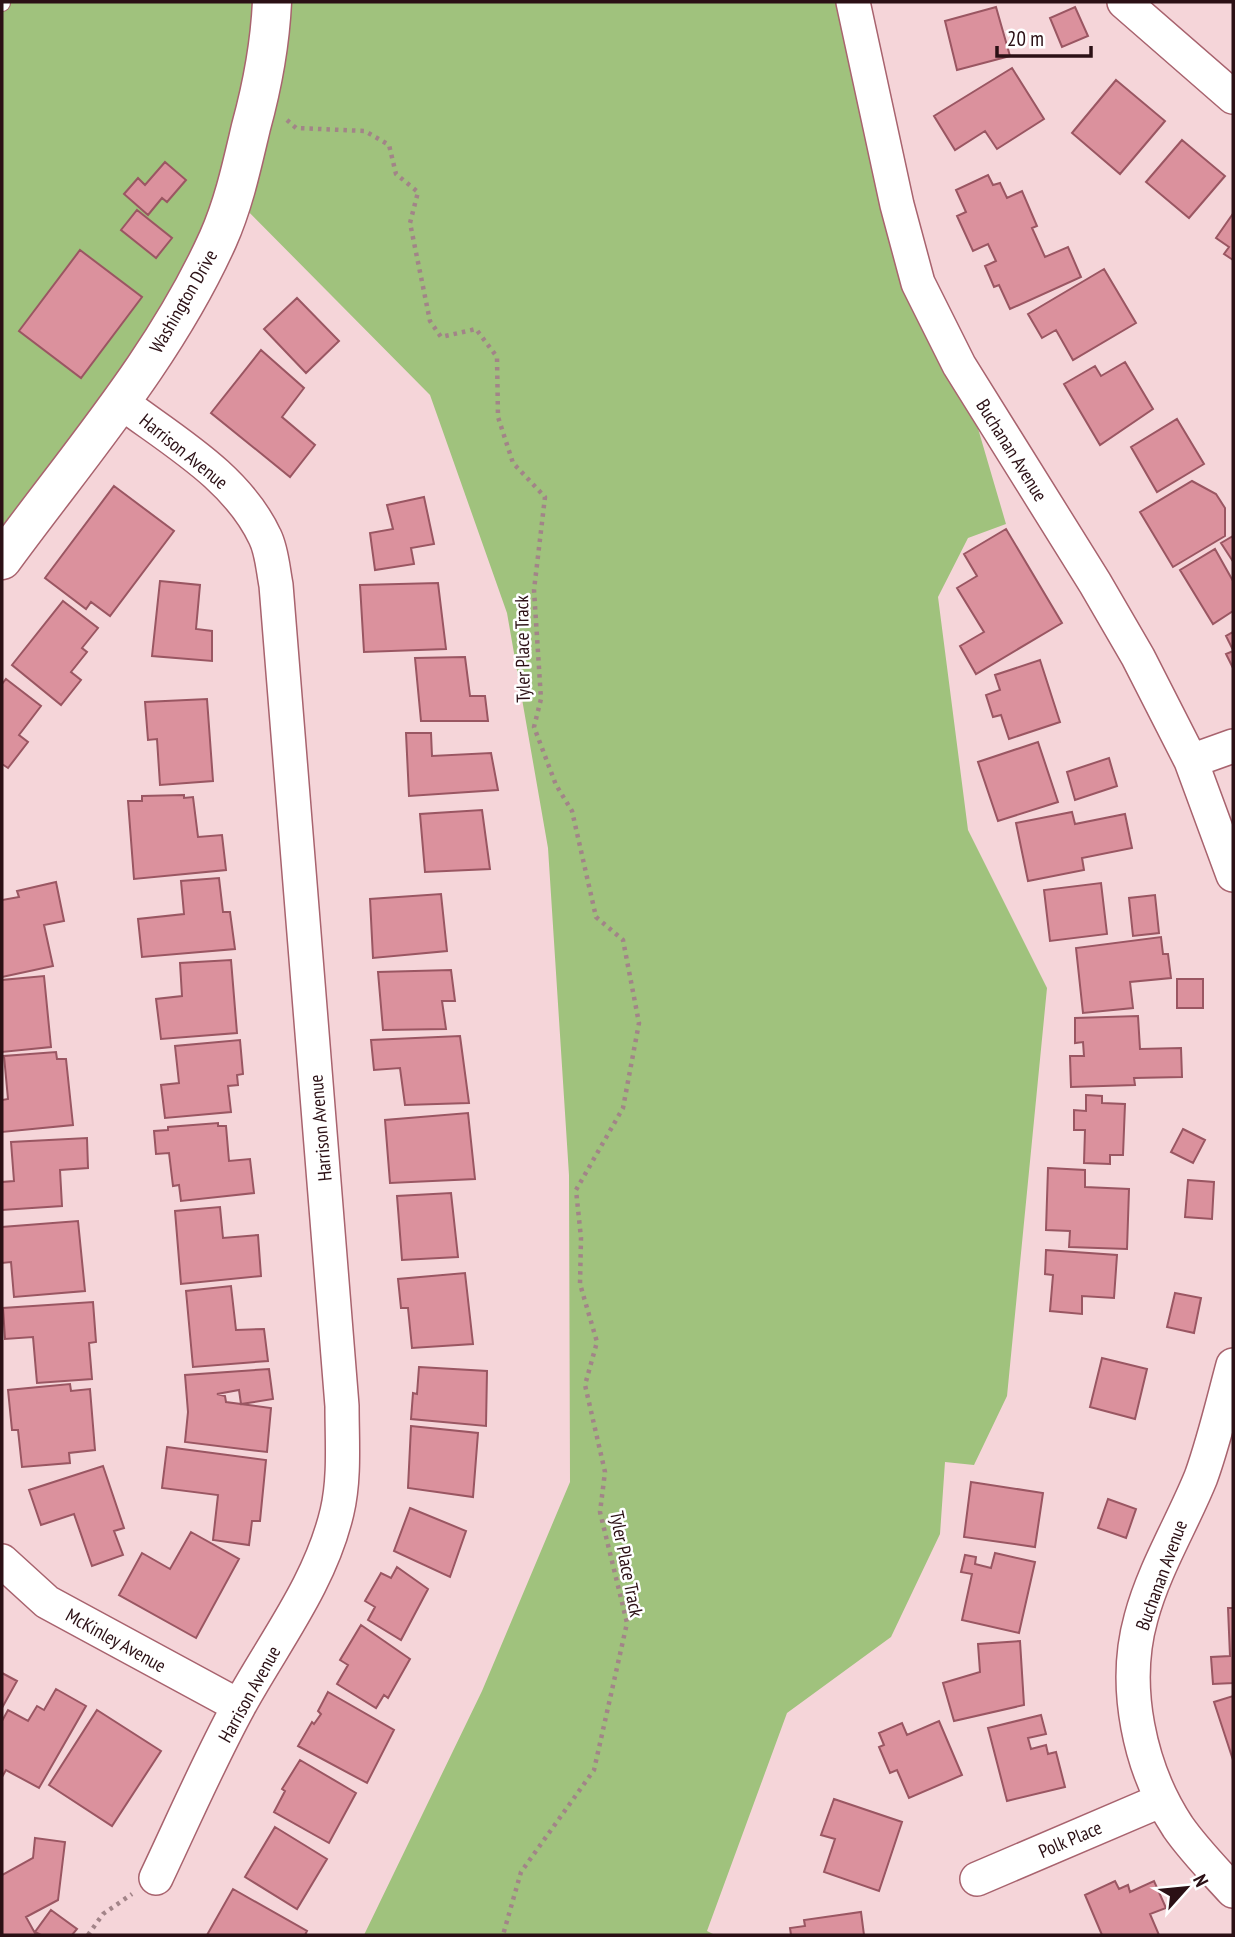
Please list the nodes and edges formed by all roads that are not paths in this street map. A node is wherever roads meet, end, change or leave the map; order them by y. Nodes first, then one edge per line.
1 (272, 2) edge
2 (853, 2) edge
3 (1124, 2) edge
4 (1233, 97) edge
5 (121, 402) junction
6 (4, 551) edge
7 (1233, 746) edge
8 (1191, 761) junction
9 (1233, 875) edge
10 (1233, 1365) edge
11 (2, 1561) edge
12 (239, 1706) junction
13 (1162, 1800) junction
14 (156, 1878) road end
15 (977, 1879) dead end
16 (1233, 1891) edge

1 - 5 street, Washington Drive
2 - 8 street, Buchanan Avenue
3 - 4 street
5 - 6 street, Washington Drive
5 - 12 street, Harrison Avenue
7 - 8 street
8 - 9 street, Buchanan Avenue
10 - 13 street, Buchanan Avenue
11 - 12 street, McKinley Avenue
12 - 14 street, Harrison Avenue
13 - 15 street, Polk Place
13 - 16 street, Buchanan Avenue

